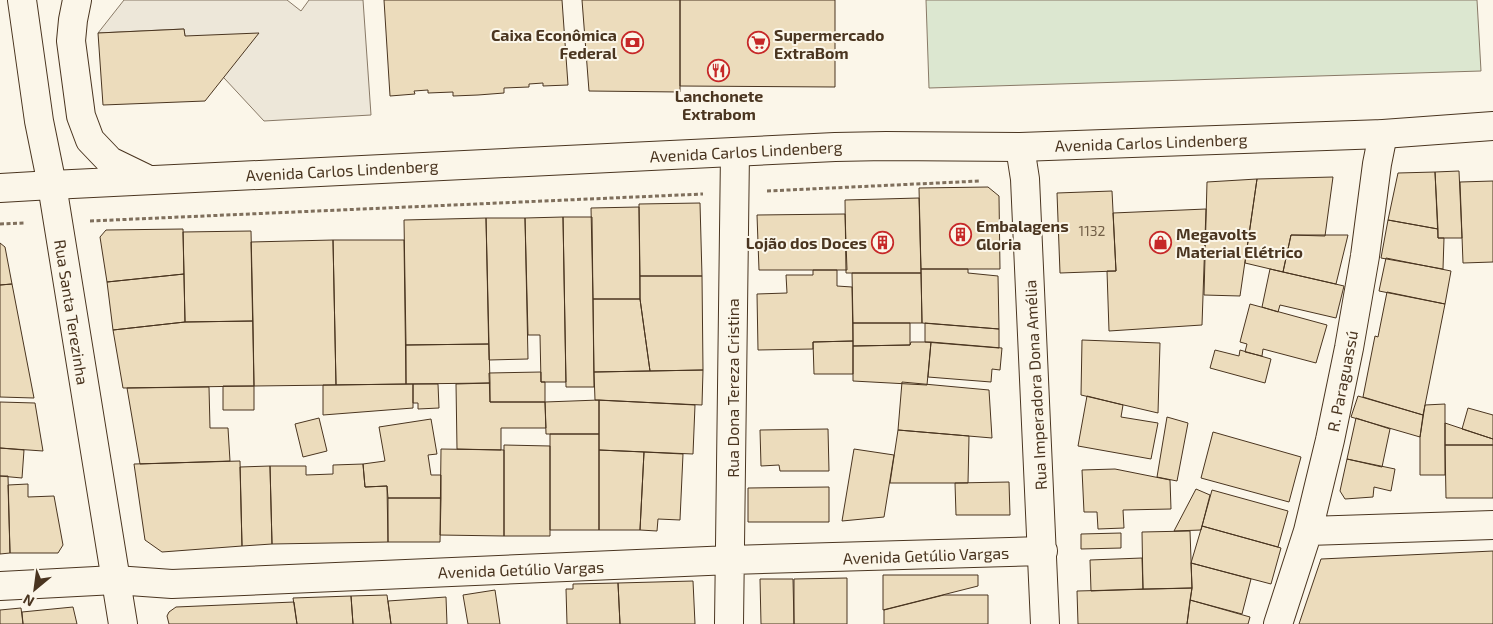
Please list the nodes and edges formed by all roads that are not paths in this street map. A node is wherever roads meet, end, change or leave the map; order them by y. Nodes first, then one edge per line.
1 (22, 0) edge
2 (77, 0) edge
3 (1493, 126) edge
4 (1383, 134) junction
5 (1020, 147) junction
6 (734, 152) junction
7 (148, 180) junction
8 (52, 185) junction
9 (0, 188) edge
10 (1493, 525) edge
11 (1308, 531) junction
12 (1043, 552) junction
13 (731, 560) junction
14 (115, 580) junction
15 (0, 586) edge
16 (123, 624) edge
17 (729, 624) edge
18 (1045, 624) edge
19 (1278, 624) edge

1 - 8 street, Rua Santa Terezinha
2 - 7 street
3 - 4 street, Avenida Carlos Lindenberg
4 - 5 street, Avenida Carlos Lindenberg
4 - 11 street, R. Paraguassú
5 - 6 street, Avenida Carlos Lindenberg
5 - 12 street, Rua Imperadora Dona Amélia
6 - 7 street, Avenida Carlos Lindenberg
6 - 13 street, Rua Dona Tereza Cristina
7 - 8 street, Avenida Carlos Lindenberg
8 - 9 street, Avenida Carlos Lindenberg
8 - 14 street, Rua Santa Terezinha
10 - 11 street
11 - 19 street, R. Paraguassú
12 - 13 street, Avenida Getúlio Vargas
12 - 18 street, Rua Imperadora Dona Amélia
13 - 14 street, Avenida Getúlio Vargas
13 - 17 street, Rua Dona Tereza Cristina
14 - 15 street, Avenida Getúlio Vargas
14 - 16 street, Rua Santa Terezinha

